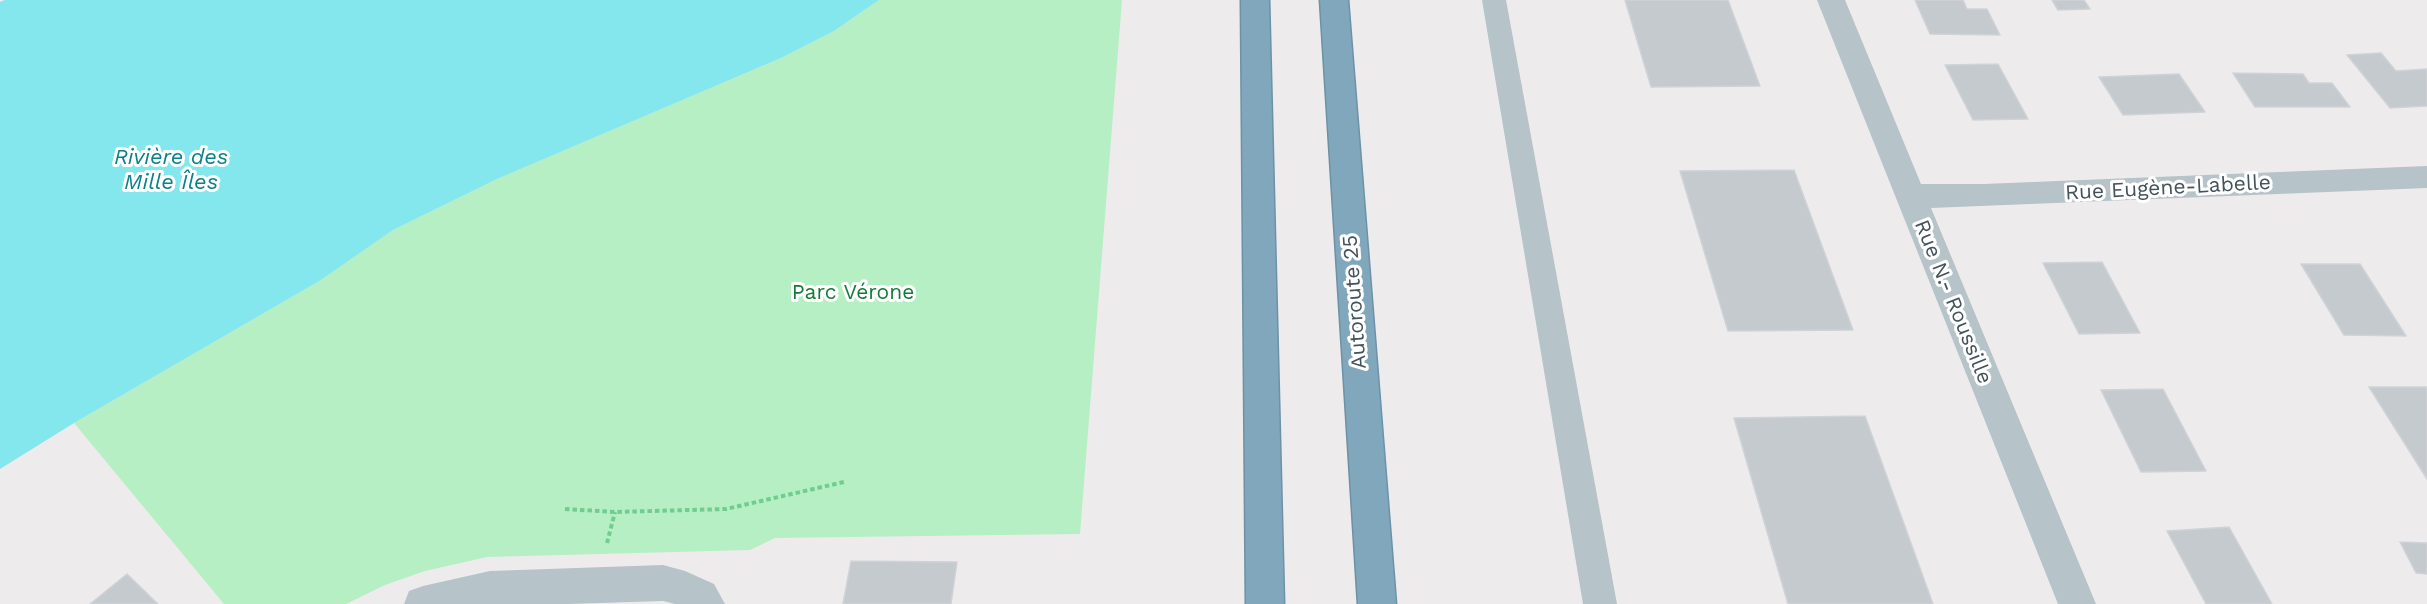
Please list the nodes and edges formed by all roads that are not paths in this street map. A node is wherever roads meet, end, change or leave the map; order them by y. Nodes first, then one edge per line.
1 (1256, 0) edge
2 (1334, 0) edge
3 (1494, 0) edge
4 (1831, 0) edge
5 (2423, 183) edge
6 (1910, 196) junction
7 (1264, 597) edge
8 (423, 604) edge
9 (706, 604) edge
10 (1377, 604) edge
11 (1600, 604) edge
12 (2077, 604) edge

1 - 7 highway
2 - 10 highway, Autoroute 25
3 - 11 lane
4 - 6 street, Rue N.- Roussille
5 - 6 street, Rue Eugène-Labelle
6 - 12 street, Rue N.- Roussille
8 - 9 street

